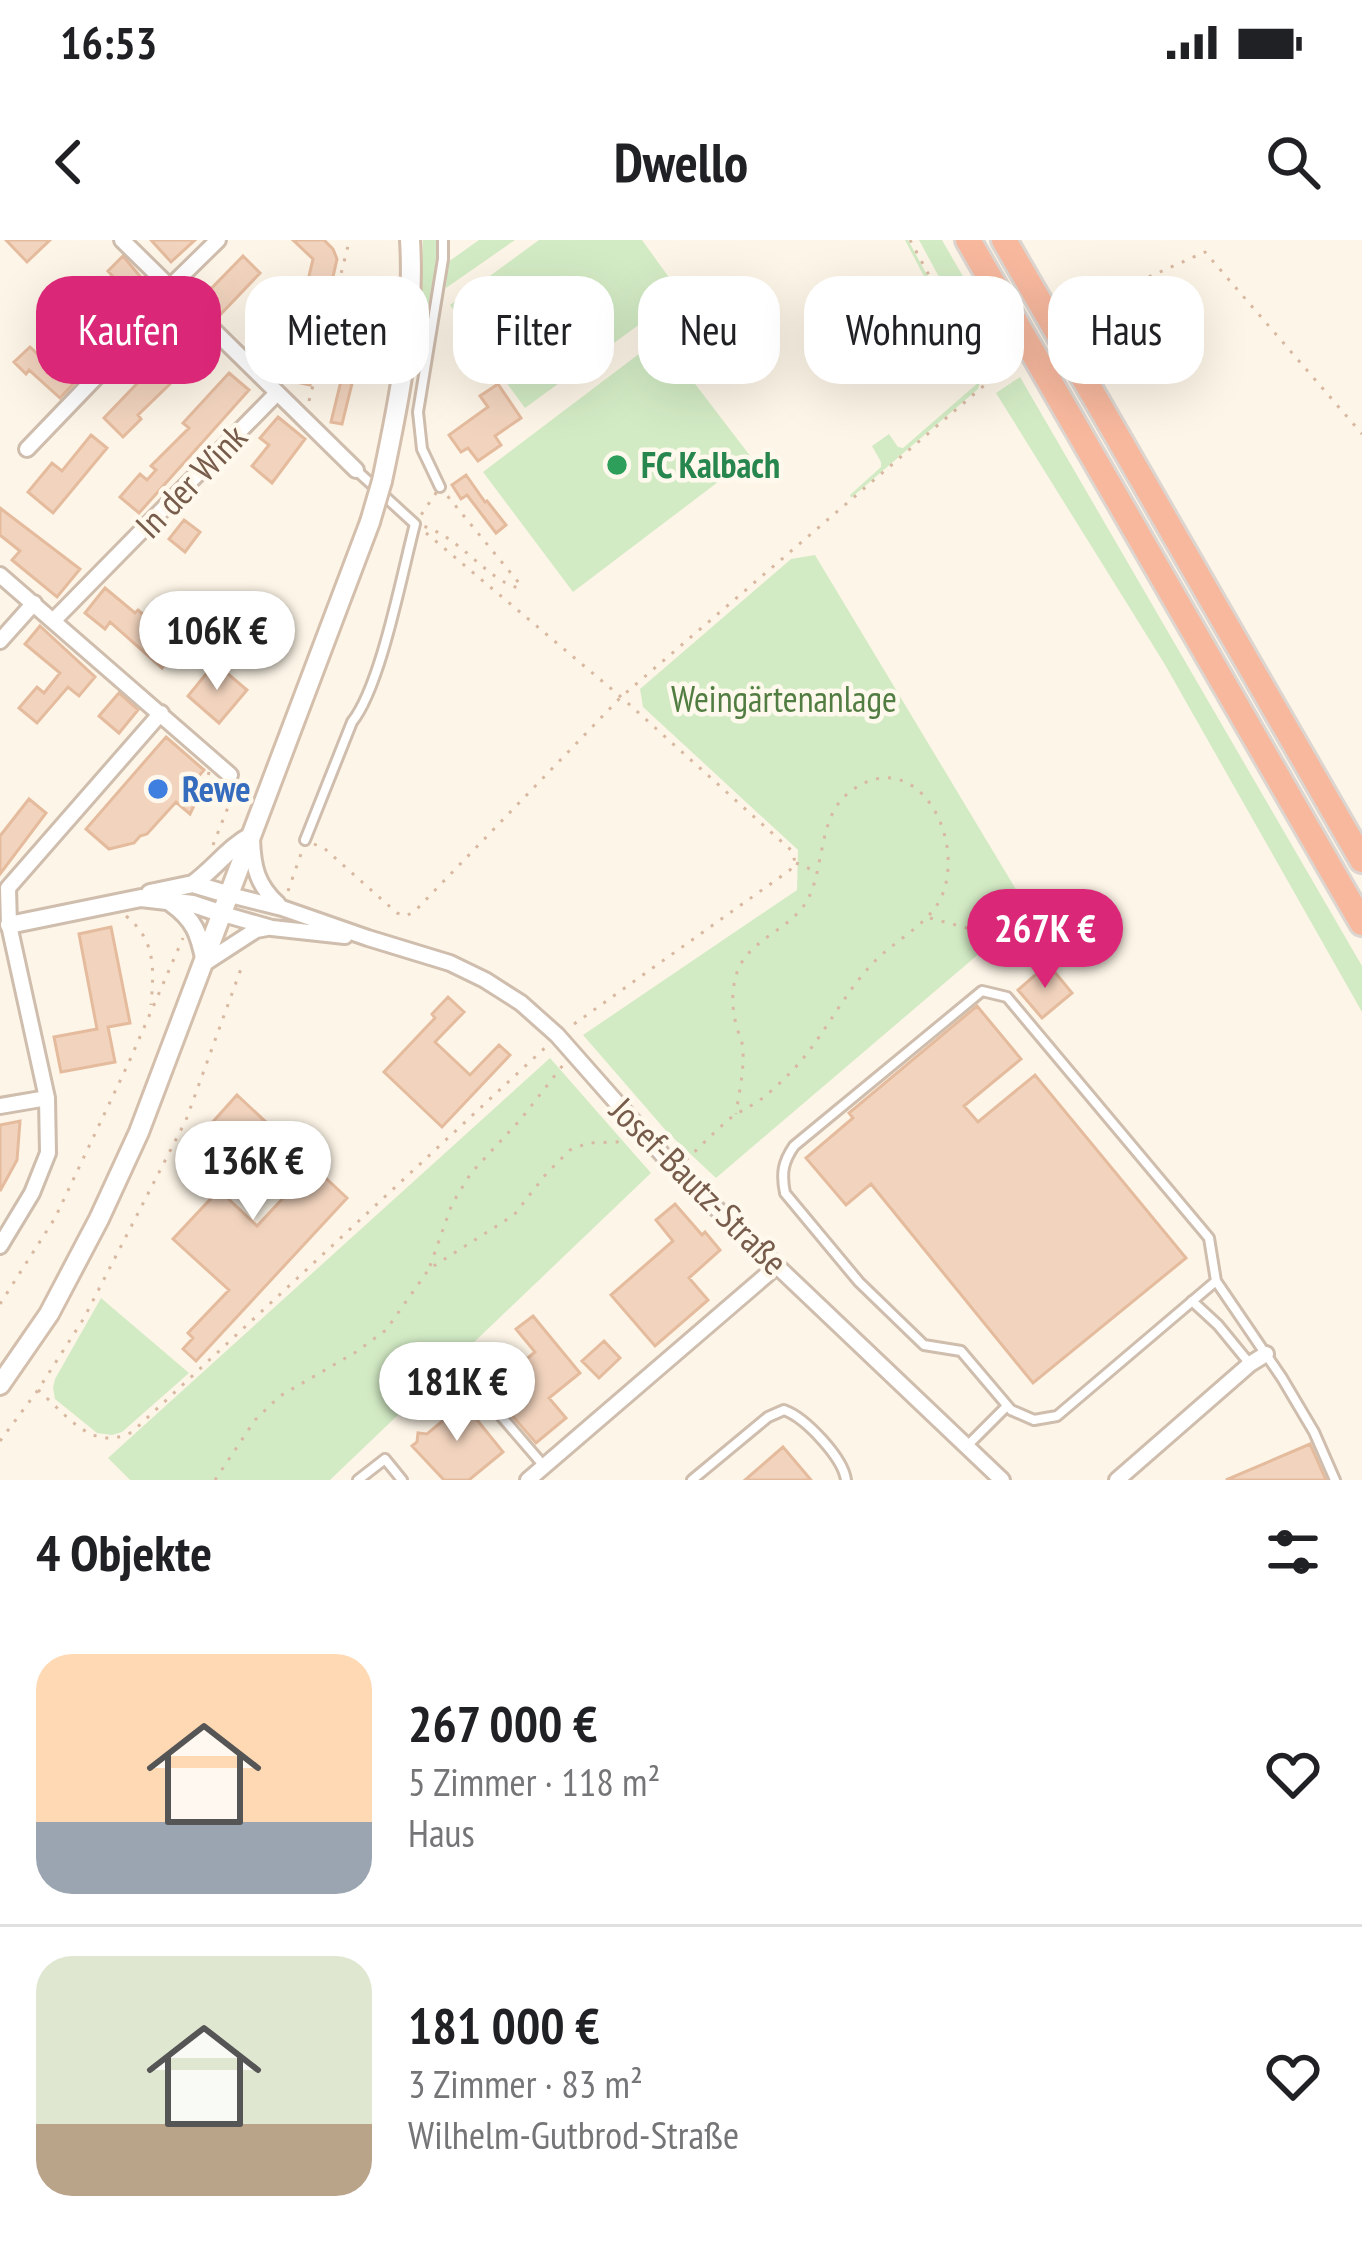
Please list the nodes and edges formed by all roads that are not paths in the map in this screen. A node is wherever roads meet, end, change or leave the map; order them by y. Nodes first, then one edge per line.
1 (122, 240) edge
2 (218, 240) edge
3 (410, 240) edge
4 (443, 240) edge
5 (968, 240) edge
6 (1004, 240) edge
7 (157, 276) edge
8 (186, 276) edge
9 (221, 339) edge
10 (86, 384) edge
11 (277, 393) junction
12 (27, 448) dead end
13 (356, 470) joint
14 (440, 488) road end
15 (0, 575) edge
16 (34, 603) junction
17 (54, 620) junction
18 (0, 641) edge
19 (161, 713) junction
20 (230, 775) road end
21 (252, 835) junction
22 (305, 840) road end
23 (1362, 860) edge
24 (193, 884) junction
25 (141, 898) junction
26 (166, 899) junction
27 (226, 905) junction
28 (282, 908) junction
29 (1362, 923) edge
30 (4, 926) edge
31 (272, 928) junction
32 (368, 938) junction
33 (205, 963) junction
34 (46, 1098) junction
35 (0, 1106) edge
36 (0, 1246) edge
37 (777, 1266) junction
38 (1216, 1281) junction
39 (1192, 1301) junction
40 (1266, 1354) junction
41 (1250, 1364) junction
42 (471, 1381) dead end
43 (0, 1385) edge
44 (1007, 1406) junction
45 (967, 1446) junction
46 (538, 1475) edge
47 (358, 1480) edge
48 (402, 1480) edge
49 (692, 1480) edge
50 (846, 1480) edge
51 (1002, 1480) edge
52 (1117, 1480) edge
53 (1335, 1480) edge

1 - 7 street
2 - 8 street
3 - 21 main road, bridge
4 - 14 lane
5 - 29 highway
6 - 23 highway
9 - 11 street
10 - 12 street
11 - 13 street
11 - 17 street, In der Wink
13 - 22 lane
15 - 16 street
16 - 17 street
16 - 18 street
17 - 19 street
19 - 20 street
19 - 30 street
21 - 24 street, Josef-Bautz-Straße
21 - 27 main road
21 - 28 street
24 - 25 street, Josef-Bautz-Straße
24 - 27 street, Josef-Bautz-Straße
25 - 26 street, Josef-Bautz-Straße
25 - 30 street, Josef-Bautz-Straße
26 - 27 street, Josef-Bautz-Straße
26 - 33 street
27 - 28 street, Josef-Bautz-Straße
27 - 31 street, Josef-Bautz-Straße
27 - 33 main road
28 - 32 street, Josef-Bautz-Straße
30 - 34 street
31 - 32 street, Josef-Bautz-Straße
31 - 33 street
32 - 37 street, Josef-Bautz-Straße
33 - 43 main road
34 - 35 street
34 - 36 street
37 - 45 street, Josef-Bautz-Straße
37 - 46 street
38 - 39 lane
38 - 40 lane
38 - 44 lane
39 - 41 lane
39 - 44 lane
40 - 41 street
40 - 53 lane
41 - 52 street
42 - 46 lane
44 - 45 lane
45 - 51 street, Josef-Bautz-Straße
47 - 48 lane
49 - 50 lane

